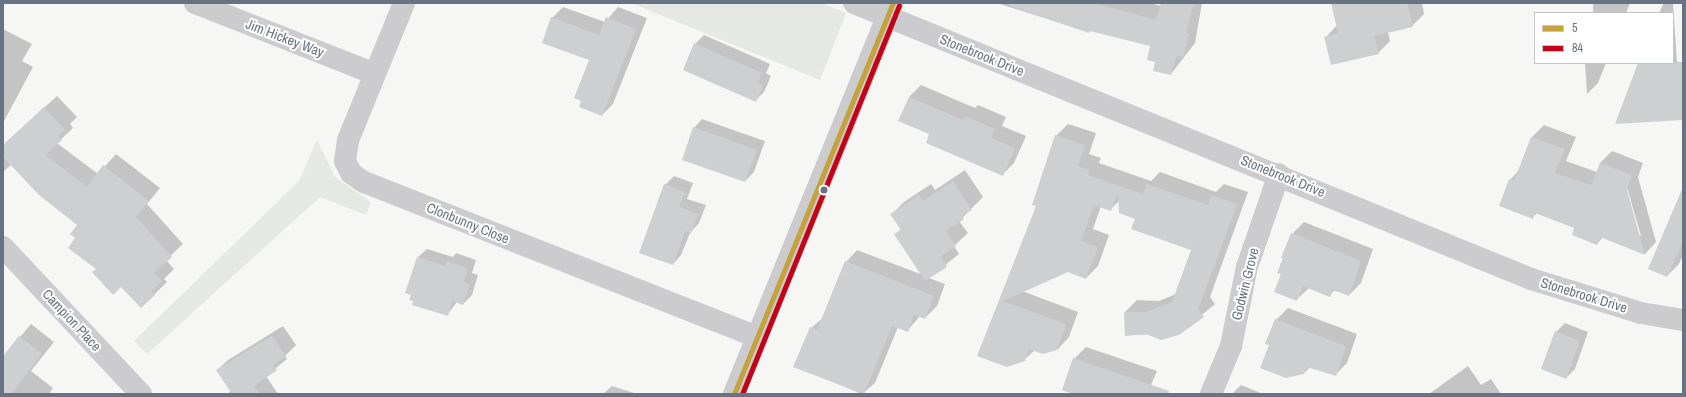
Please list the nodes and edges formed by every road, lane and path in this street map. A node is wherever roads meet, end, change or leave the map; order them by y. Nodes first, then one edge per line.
1 (195, 3) edge
2 (404, 3) edge
3 (854, 3) edge
4 (890, 10) edge
5 (375, 74) junction
6 (1279, 174) junction
7 (3, 247) edge
8 (1683, 320) edge
9 (757, 337) junction
10 (141, 394) edge
11 (734, 394) edge
12 (1211, 394) edge

1 - 5 street, Jim Hickey Way
2 - 5 street, Clonbunny Close
3 - 4 street, Stonebrook Drive
4 - 6 street, Stonebrook Drive
4 - 9 street
5 - 9 street, Clonbunny Close
6 - 8 street, Stonebrook Drive
6 - 12 street, Godwin Grove
7 - 10 street, Campion Place
9 - 11 street

